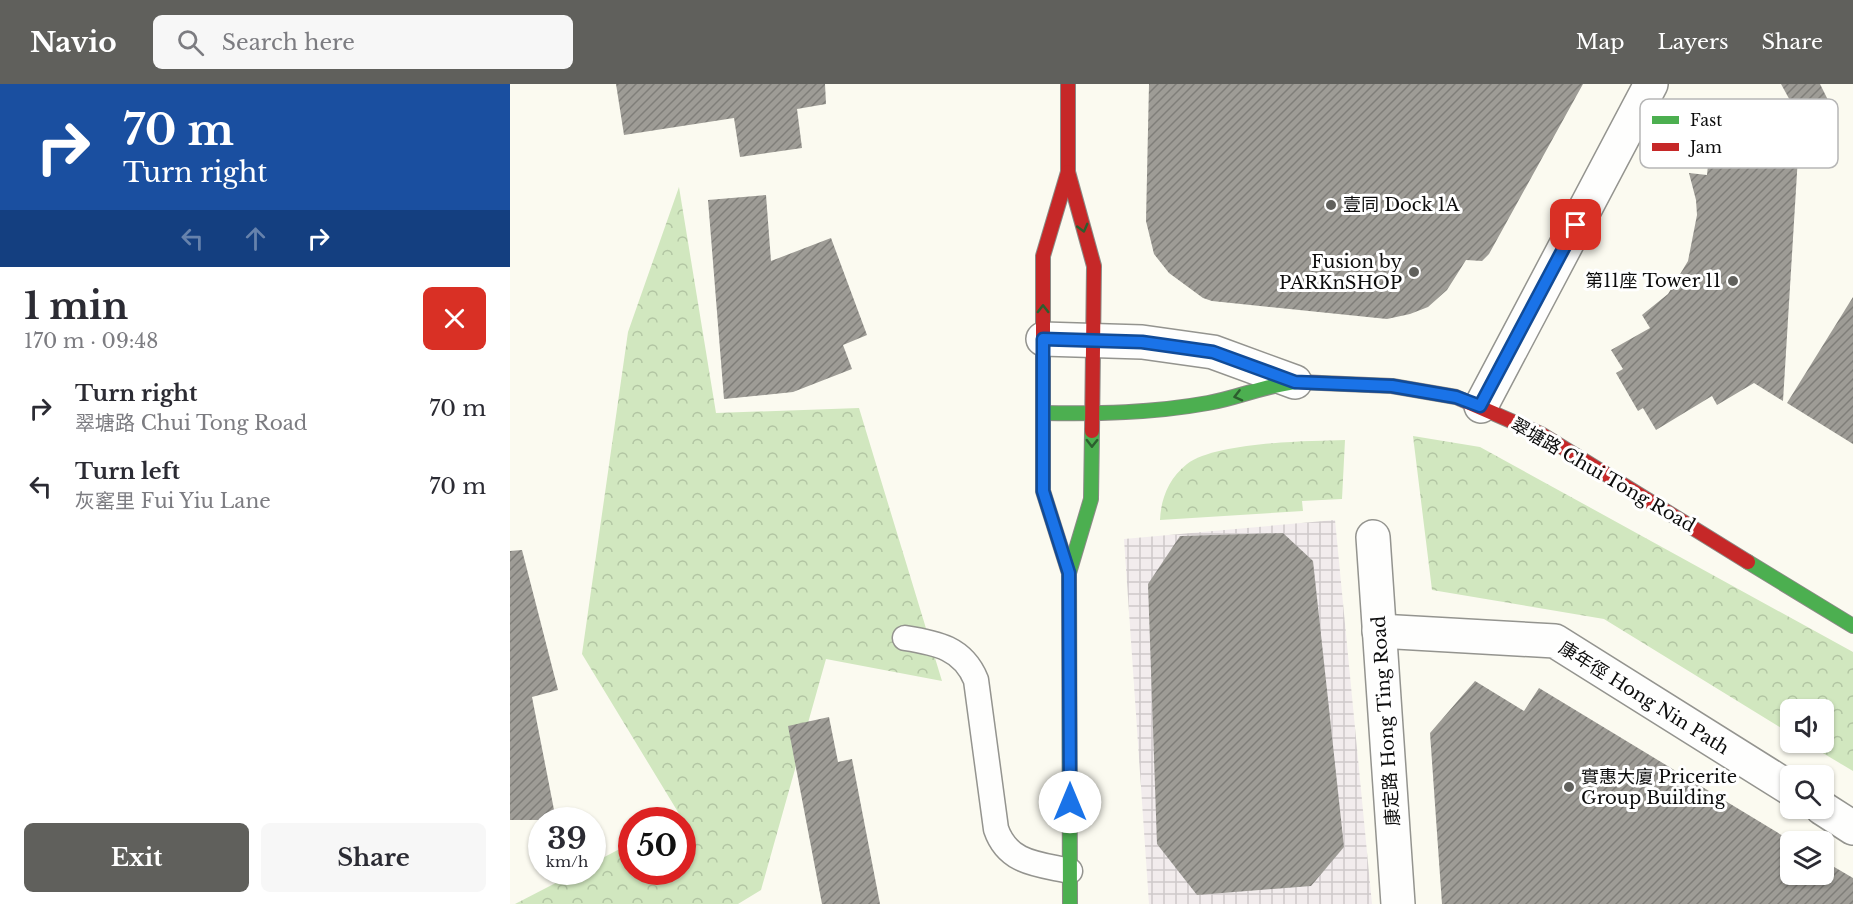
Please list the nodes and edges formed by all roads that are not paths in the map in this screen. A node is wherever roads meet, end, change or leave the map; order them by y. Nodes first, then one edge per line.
1 (1068, 84) edge
2 (1651, 84) edge
3 (1643, 99) edge
4 (1640, 105) edge
5 (1068, 172) junction
6 (1043, 339) junction
7 (1093, 340) junction
8 (1295, 382) junction
9 (1480, 406) junction
10 (1043, 413) junction
11 (1092, 414) junction
12 (1373, 537) dead end
13 (1069, 573) junction
14 (1853, 626) edge
15 (1379, 631) junction
16 (905, 638) dead end
17 (1780, 782) edge
18 (1834, 816) edge
19 (1853, 828) edge
20 (1070, 871) junction
21 (1070, 904) edge
22 (1398, 904) edge

1 - 5 main road
2 - 3 street
4 - 9 street
6 -> 5 main road
5 -> 7 main road
6 - 7 street, 翠塘路 Chui Tong Road
6 - 10 main road
7 - 8 street, 翠塘路 Chui Tong Road
7 - 11 main road
8 - 9 main road, 翠塘路 Chui Tong Road
8 -> 11 main road, 翠塘路 Chui Tong Road
9 - 14 main road, 翠塘路 Chui Tong Road
10 - 11 main road, 翠塘路 Chui Tong Road
10 - 13 main road
11 -> 13 main road
12 - 15 street, 康定路 Hong Ting Road
13 - 20 main road
15 - 17 street, 康年徑 Hong Nin Path
15 - 22 street, 康定路 Hong Ting Road
16 - 20 lane
18 - 19 street
20 - 21 main road

